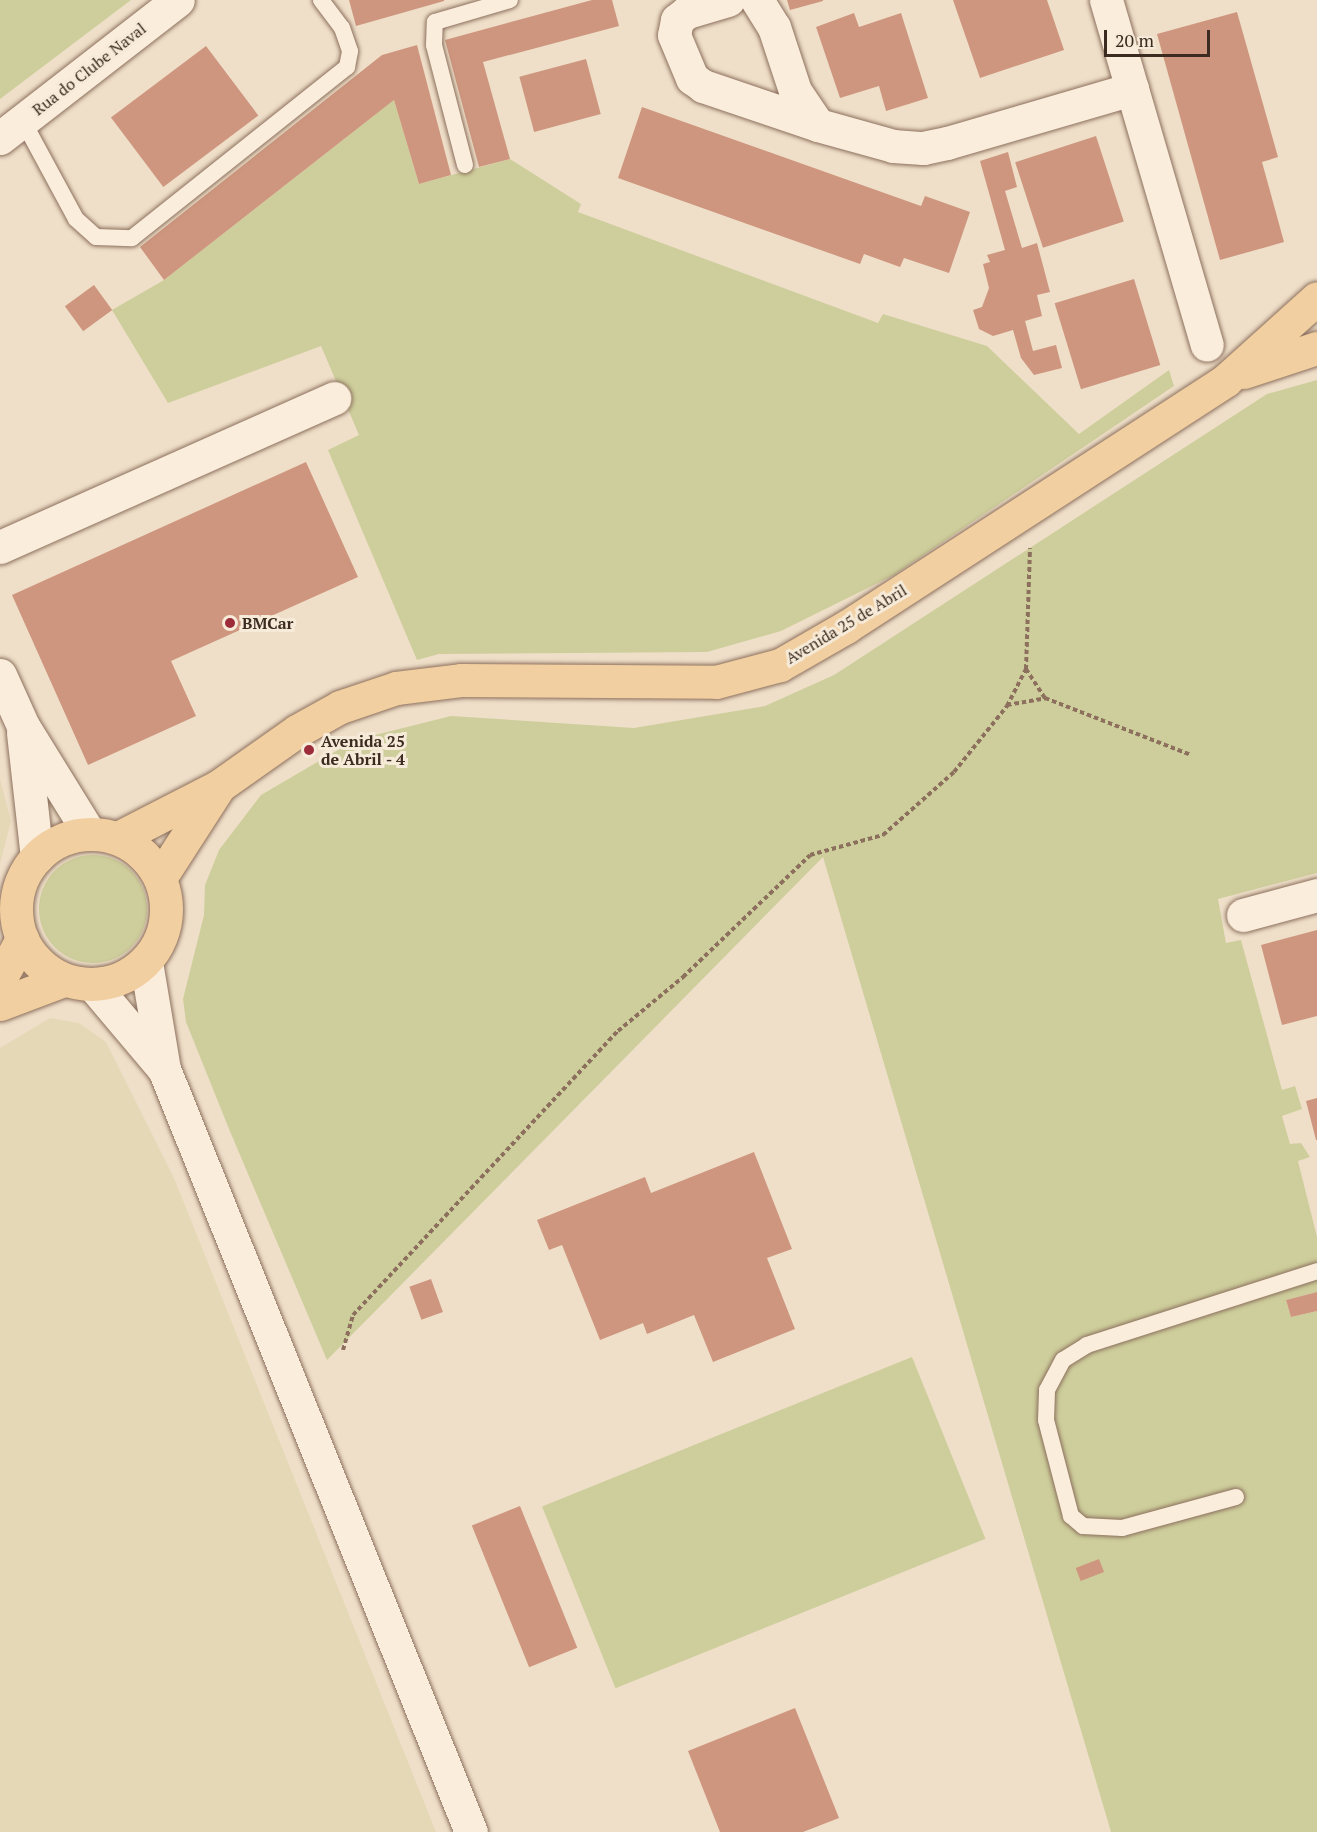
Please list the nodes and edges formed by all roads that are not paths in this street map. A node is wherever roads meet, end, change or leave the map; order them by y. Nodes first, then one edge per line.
1 (178, 0) edge
2 (321, 0) edge
3 (510, 0) edge
4 (728, 0) edge
5 (757, 0) edge
6 (1106, 0) edge
7 (1132, 88) junction
8 (818, 125) junction
9 (11, 130) edge
10 (465, 165) dead end
11 (1317, 298) edge
12 (1207, 345) dead end
13 (1317, 348) edge
14 (1226, 380) junction
15 (334, 398) dead end
16 (0, 547) edge
17 (0, 675) edge
18 (22, 726) junction
19 (219, 786) junction
20 (104, 836) junction
21 (37, 857) junction
22 (160, 878) junction
23 (1317, 895) edge
24 (1243, 915) dead end
25 (22, 939) junction
26 (146, 962) junction
27 (0, 979) edge
28 (78, 982) junction
29 (0, 1004) edge
30 (164, 1069) junction
31 (1317, 1271) edge
32 (1236, 1497) dead end
33 (471, 1832) edge

1 - 9 street, Rua do Clube Naval
2 - 9 lane
3 - 10 lane
4 - 8 street
5 - 8 street
6 - 7 street
7 - 8 street
7 - 12 street
11 - 14 main road, Avenida 25 de Abril
13 - 14 main road, Avenida 25 de Abril
14 - 19 main road, Avenida 25 de Abril
15 - 16 street
17 - 18 street
18 - 20 street
18 - 21 street
19 - 20 main road, Avenida 25 de Abril
19 - 22 main road, Avenida 25 de Abril
20 - 21 main road, Avenida 25 de Abril
20 - 22 main road
21 - 25 main road, Avenida 25 de Abril
22 - 26 main road
23 - 24 street
25 - 27 main road
25 - 28 main road, Avenida 25 de Abril
26 - 28 main road
26 - 30 street
28 - 29 main road
28 - 30 street
30 - 33 street
31 - 32 lane

